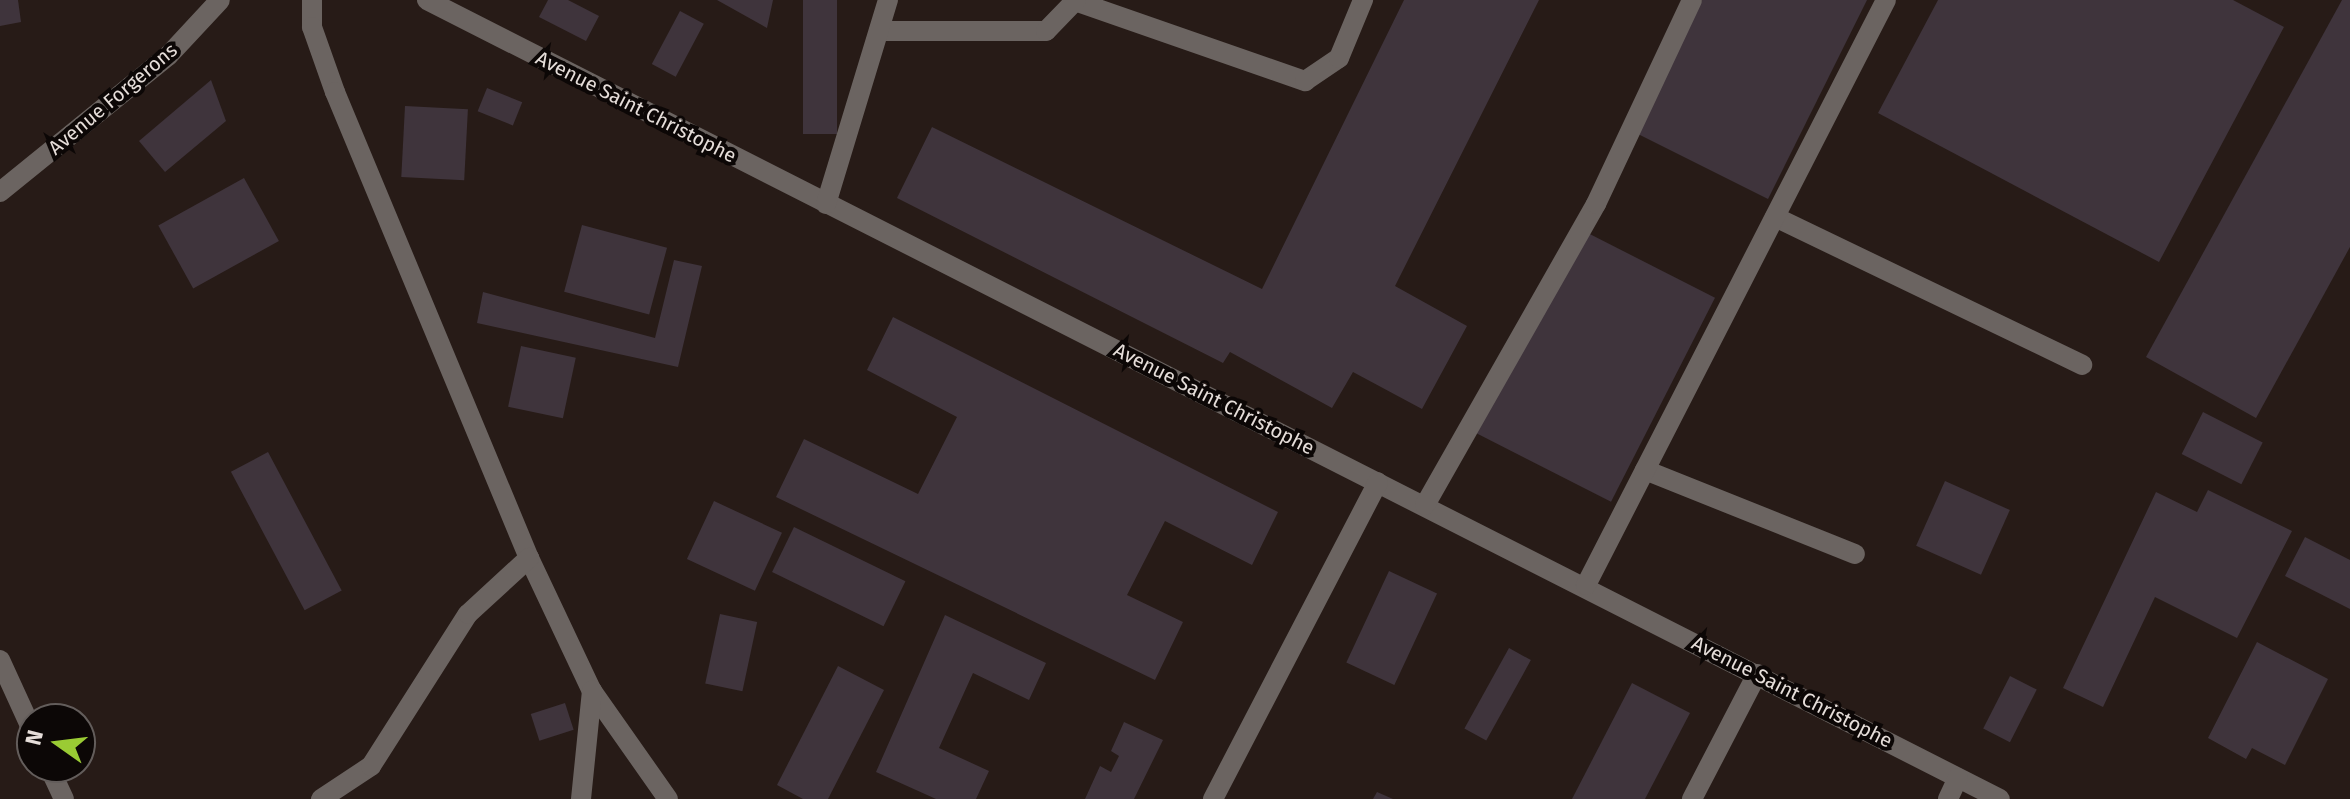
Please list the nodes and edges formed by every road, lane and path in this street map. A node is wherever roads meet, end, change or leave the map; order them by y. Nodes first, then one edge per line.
1 (220, 0) edge
2 (312, 0) edge
3 (427, 0) edge
4 (888, 0) edge
5 (1076, 0) edge
6 (1363, 0) edge
7 (1692, 0) edge
8 (1886, 0) edge
9 (879, 31) junction
10 (0, 192) edge
11 (826, 204) junction
12 (1775, 217) junction
13 (2082, 365) dead end
14 (1645, 470) junction
15 (1378, 482) junction
16 (1425, 505) junction
17 (1855, 554) dead end
18 (529, 558) junction
19 (1586, 585) junction
20 (0, 660) edge
21 (1757, 674) junction
22 (592, 691) junction
23 (20, 703) edge
24 (1958, 778) junction
25 (321, 799) edge
26 (581, 799) edge
27 (668, 799) edge
28 (1213, 799) edge
29 (1692, 799) edge
30 (1948, 799) edge
31 (2000, 799) edge

1 - 10 street, Avenue Forgerons
2 - 18 street
3 - 11 street, Avenue Saint Christophe
4 - 9 street
5 - 6 street
5 - 9 street
7 - 16 street
8 - 12 street
9 - 11 street
11 - 15 street, Avenue Saint Christophe
12 - 13 street
12 - 14 street
14 - 17 street
14 - 19 street
15 - 16 street, Avenue Saint Christophe
15 - 28 street
16 - 19 street, Avenue Saint Christophe
18 - 22 street
18 - 25 street
19 - 21 street, Avenue Saint Christophe
20 - 23 street
21 - 24 street, Avenue Saint Christophe
21 - 29 street
22 - 26 street
22 - 27 street
24 - 30 street
24 - 31 street, Avenue Saint Christophe

